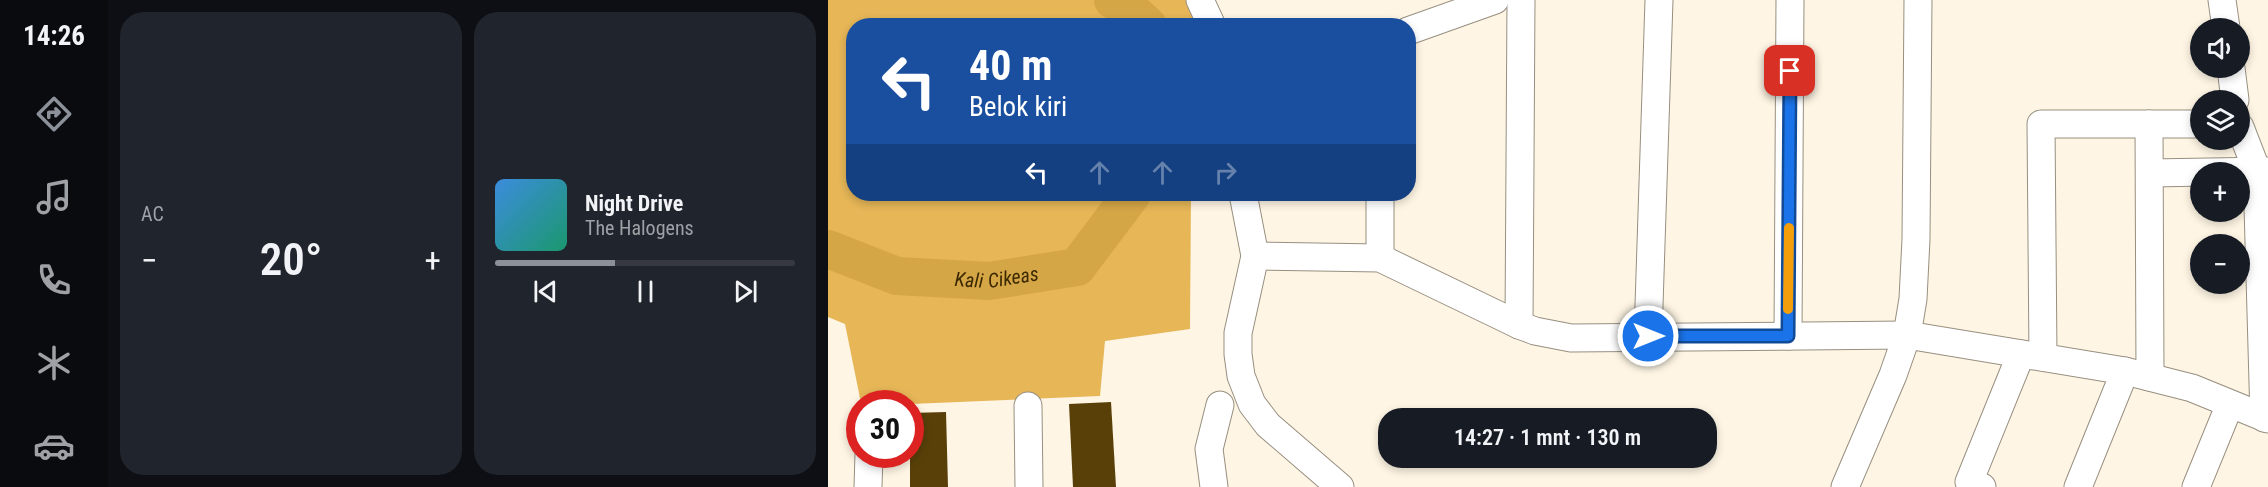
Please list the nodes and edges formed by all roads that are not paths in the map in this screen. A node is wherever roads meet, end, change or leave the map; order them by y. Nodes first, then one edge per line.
1 (1200, 0) edge
2 (1495, 0) edge
3 (1521, 0) edge
4 (1659, 0) edge
5 (1790, 0) edge
6 (1918, 0) edge
7 (2222, 0) edge
8 (1208, 18) edge
9 (2225, 18) edge
10 (1416, 28) edge
11 (2149, 124) junction
12 (2190, 124) edge
13 (2250, 146) edge
14 (2263, 171) edge
15 (2150, 173) junction
16 (1244, 201) edge
17 (1380, 201) edge
18 (1255, 256) junction
19 (1380, 258) junction
20 (1520, 325) junction
21 (1907, 334) junction
22 (1648, 336) junction
23 (1788, 336) junction
24 (2032, 356) junction
25 (2124, 371) junction
26 (2150, 377) junction
27 (2230, 404) junction
28 (1220, 405) dead end
29 (1028, 406) dead end
30 (2266, 419) edge
31 (869, 468) edge
32 (868, 487) edge
33 (1029, 487) edge
34 (1214, 487) edge
35 (1340, 487) edge
36 (1845, 487) edge
37 (1982, 487) edge
38 (2078, 487) edge
39 (2196, 487) edge

1 - 8 street
2 - 10 street
3 - 20 street
4 - 22 street
5 - 23 street
6 - 21 street
7 - 9 street
11 - 12 street
11 - 15 street
11 - 24 street
13 - 14 street
14 - 15 street
14 - 30 street
15 - 26 street
16 - 18 street
17 - 19 street
18 - 19 street
18 - 35 street
19 - 20 street
20 - 22 street
21 - 23 street
21 - 24 street
21 - 36 street
22 - 23 street
24 - 25 street
24 - 37 street
25 - 26 street
25 - 38 street
26 - 27 street
27 - 30 street
27 - 39 street
28 - 34 street
29 - 33 street
31 - 32 street

